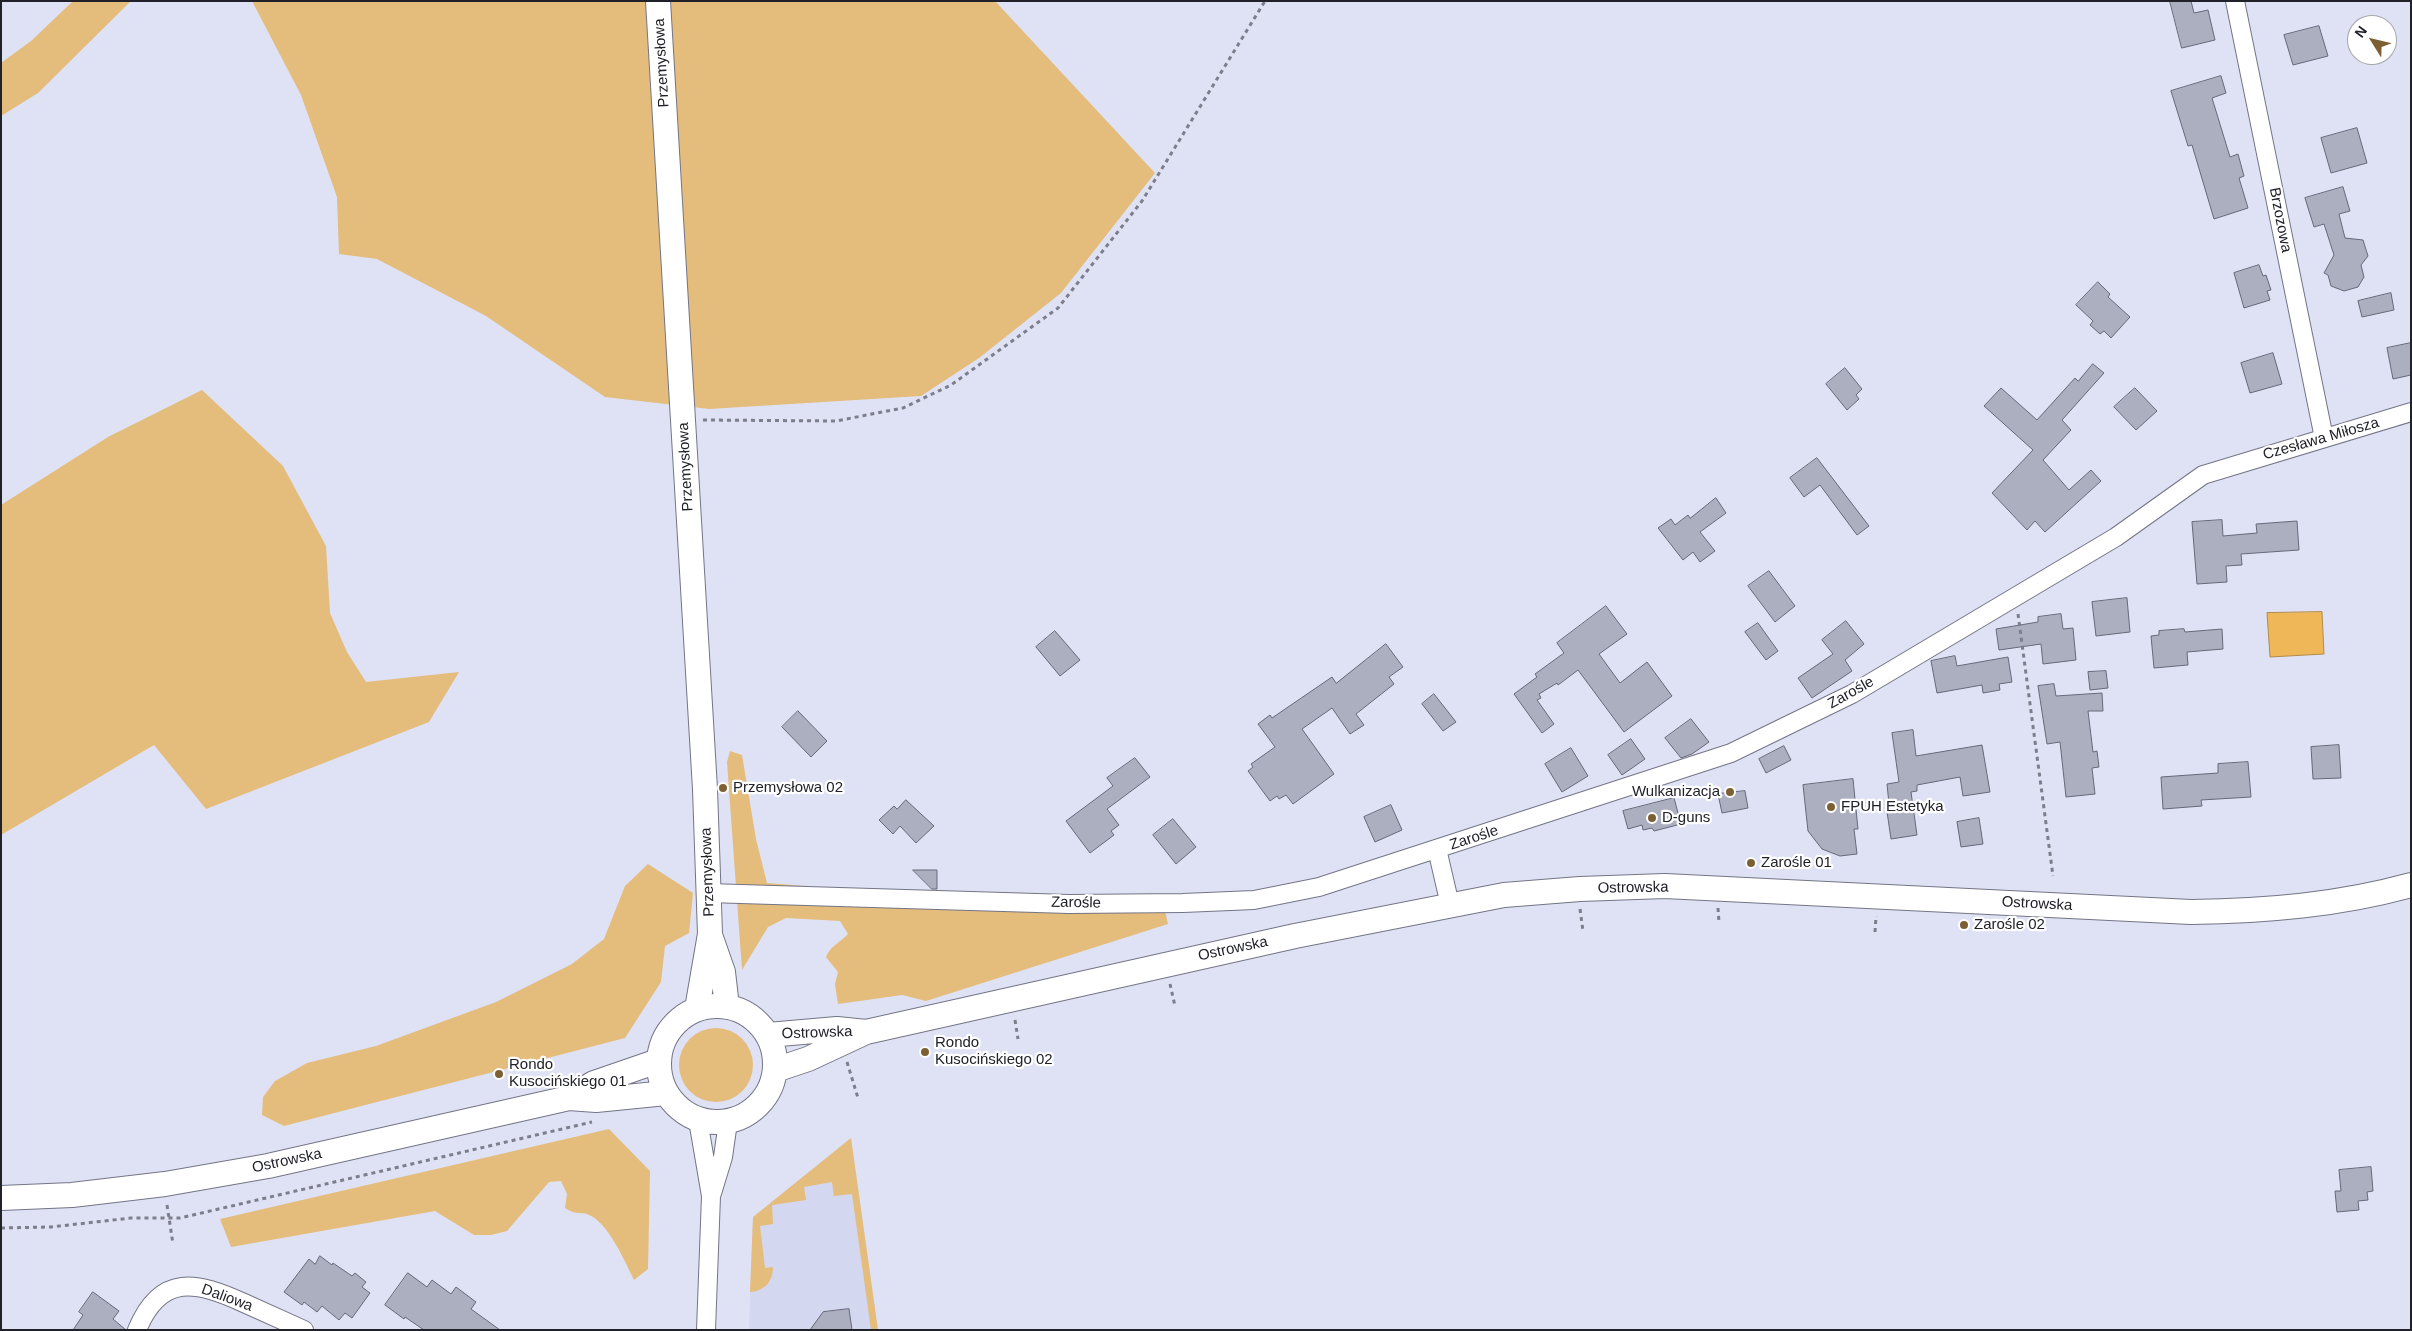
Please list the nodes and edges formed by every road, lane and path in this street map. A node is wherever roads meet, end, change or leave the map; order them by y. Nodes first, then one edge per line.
1 (658, 1) edge
2 (1265, 1) edge
3 (2235, 1) edge
4 (2411, 412) edge
5 (683, 420) junction
6 (2324, 438) junction
7 (2230, 465) joint
8 (2016, 597) junction
9 (1437, 849) junction
10 (2053, 876) dead end
11 (2411, 885) edge
12 (708, 893) junction
13 (1450, 905) junction
14 (710, 934) junction
15 (727, 1007) junction
16 (697, 1009) junction
17 (866, 1032) junction
18 (768, 1035) junction
19 (842, 1044) junction
20 (658, 1061) junction
21 (775, 1070) junction
22 (666, 1093) junction
23 (568, 1098) junction
24 (858, 1098) dead end
25 (698, 1120) junction
26 (596, 1121) dead end
27 (728, 1122) junction
28 (165, 1184) junction
29 (711, 1196) junction
30 (1, 1198) edge
31 (169, 1218) junction
32 (1, 1228) edge
33 (173, 1244) dead end
34 (137, 1330) edge
35 (304, 1330) edge
36 (706, 1330) edge

1 - 5 main road, Przemysłowa
2 - 5 path
3 - 6 street, Brzozowa
4 - 6 street, Czesława Miłosza
5 - 12 main road, Przemysłowa
6 - 7 street, Czesława Miłosza
7 - 8 street, Zarośle
8 - 9 street, Zarośle
8 - 10 path
9 - 12 street, Zarośle
9 - 13 street, Zarośle
11 - 13 main road, Ostrowska
12 - 14 main road, Przemysłowa
13 - 17 main road, Ostrowska
14 - 15 main road, Przemysłowa
14 - 16 main road, Przemysłowa
15 - 16 main road
15 - 18 main road
16 - 20 main road
17 - 18 main road, Ostrowska
17 - 19 main road, Ostrowska
18 - 21 main road
19 - 21 main road, Ostrowska
19 - 24 path
20 - 22 main road
20 - 23 main road, Ostrowska
21 - 27 main road
22 - 23 main road, Ostrowska
22 - 25 main road
23 - 28 main road, Ostrowska
25 - 27 main road
25 - 29 street
26 - 31 path
27 - 29 street
28 - 30 main road, Ostrowska
28 - 31 path
29 - 36 street
31 - 32 path
31 - 33 path
34 - 35 street, Daliowa

